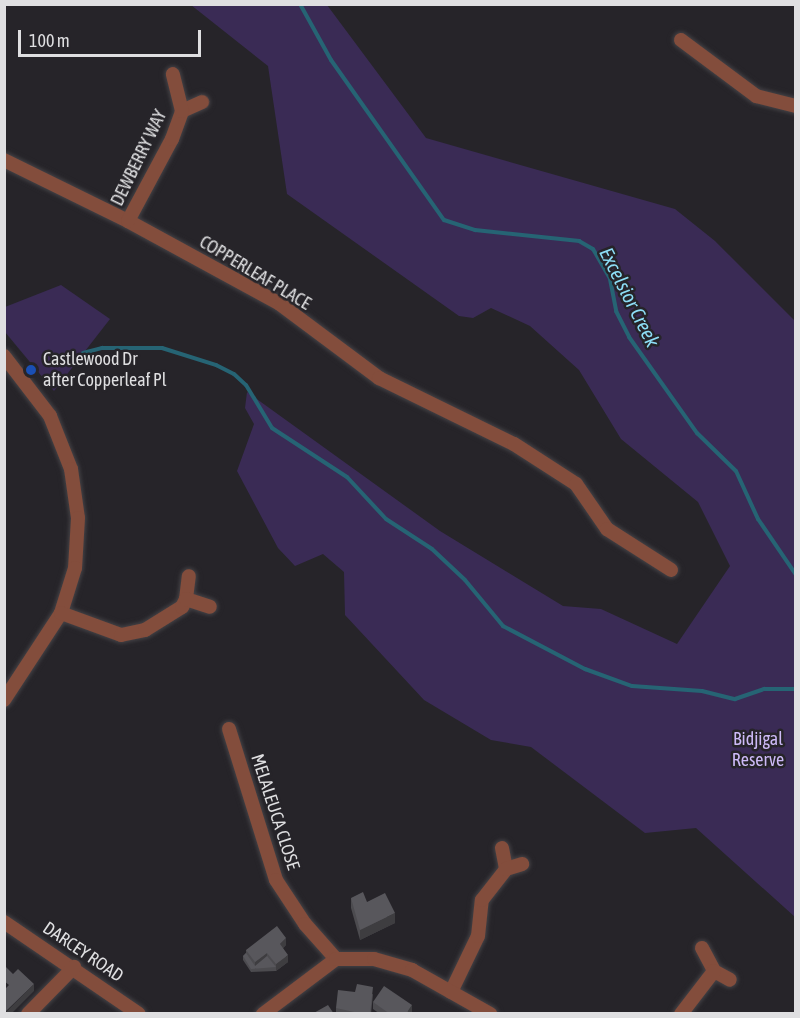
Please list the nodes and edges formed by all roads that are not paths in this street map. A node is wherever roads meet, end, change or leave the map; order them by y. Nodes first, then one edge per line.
1 (681, 40) dead end
2 (173, 74) dead end
3 (202, 102) dead end
4 (795, 106) edge
5 (182, 111) junction
6 (4, 160) edge
7 (128, 221) junction
8 (4, 357) edge
9 (671, 570) dead end
10 (189, 576) dead end
11 (186, 599) junction
12 (210, 607) dead end
13 (61, 613) junction
14 (4, 700) edge
15 (229, 729) dead end
16 (502, 848) dead end
17 (522, 864) dead end
18 (506, 869) junction
19 (4, 922) edge
20 (702, 948) dead end
21 (336, 959) junction
22 (74, 967) junction
23 (714, 971) junction
24 (730, 980) dead end
25 (451, 992) junction
26 (28, 1014) edge
27 (139, 1014) edge
28 (264, 1014) edge
29 (490, 1014) edge
30 (681, 1014) edge

1 - 4 street
2 - 5 street, DEWBERRY WAY
3 - 5 street, DEWBERRY WAY
5 - 7 street, DEWBERRY WAY
6 - 7 street, COPPERLEAF PLACE
7 - 9 street, COPPERLEAF PLACE
8 - 13 street
10 - 11 street
11 - 12 street
11 - 13 street
13 - 14 street
15 - 21 street, MELALEUCA CLOSE
16 - 18 street
17 - 18 street
18 - 25 street
19 - 22 street, DARCEY ROAD
20 - 23 street
21 - 25 street
21 - 28 street
22 - 26 street
22 - 27 street, DARCEY ROAD
23 - 24 street
23 - 30 street
25 - 29 street

